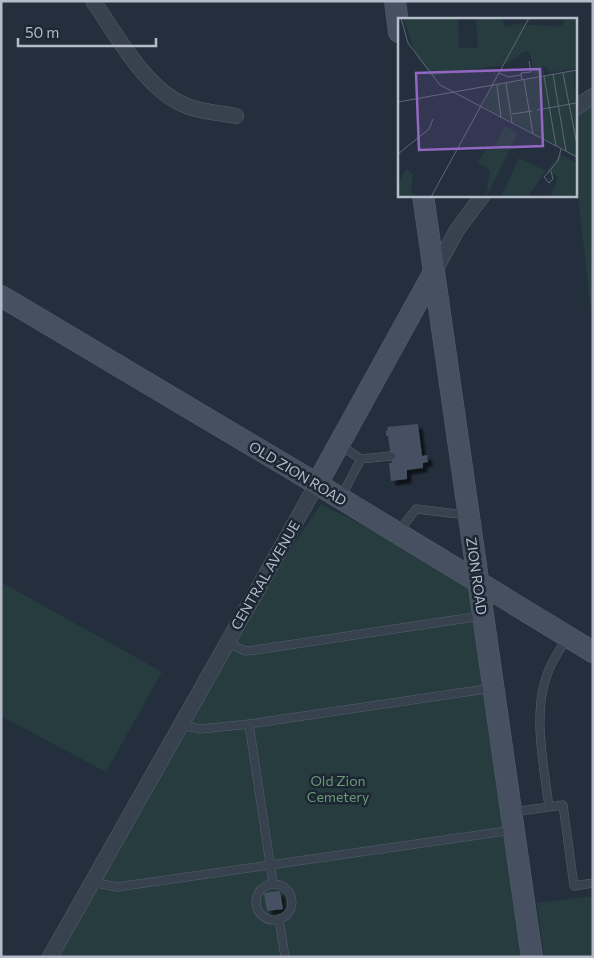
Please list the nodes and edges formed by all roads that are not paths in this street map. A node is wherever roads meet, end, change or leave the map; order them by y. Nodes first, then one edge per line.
1 (93, 1) edge
2 (394, 1) edge
3 (398, 26) edge
4 (593, 96) edge
5 (576, 107) edge
6 (236, 116) dead end
7 (422, 196) edge
8 (482, 196) edge
9 (434, 272) junction
10 (1, 296) edge
11 (340, 445) junction
12 (391, 456) dead end
13 (361, 459) junction
14 (317, 484) junction
15 (340, 499) junction
16 (468, 515) junction
17 (397, 534) junction
18 (478, 583) junction
19 (482, 616) junction
20 (567, 637) junction
21 (227, 642) junction
22 (593, 652) edge
23 (493, 688) junction
24 (249, 724) junction
25 (181, 725) junction
26 (549, 807) junction
27 (512, 821) junction
28 (271, 865) junction
29 (92, 882) junction
30 (273, 883) junction
31 (593, 883) edge
32 (280, 919) junction
33 (50, 957) edge
34 (285, 957) edge
35 (532, 957) edge

1 - 6 street
2 - 3 street
4 - 5 street
7 - 9 street, ZION ROAD
8 - 9 street, CENTRAL AVENUE
9 - 11 street, CENTRAL AVENUE
9 - 16 street, ZION ROAD
10 - 14 street, OLD ZION ROAD
11 - 13 lane
11 - 14 street, CENTRAL AVENUE
12 - 13 lane
13 - 15 lane
14 - 15 street, OLD ZION ROAD
14 - 21 street, CENTRAL AVENUE
15 - 17 street, OLD ZION ROAD
16 - 17 lane
16 - 18 street, ZION ROAD
17 - 18 street, OLD ZION ROAD
18 - 19 street, ZION ROAD
18 - 20 street, OLD ZION ROAD
19 - 21 lane
19 - 23 street, ZION ROAD
20 - 22 street, OLD ZION ROAD
20 - 26 lane
21 - 25 street, CENTRAL AVENUE
23 - 24 lane
23 - 27 street, ZION ROAD
24 - 25 lane
24 - 28 lane
25 - 29 street, CENTRAL AVENUE
26 - 27 lane
26 - 31 lane
27 - 28 lane
27 - 35 street, ZION ROAD
28 - 29 lane
28 - 30 lane
29 - 33 street, CENTRAL AVENUE
30 - 32 lane
30 - 32 lane
32 - 34 lane

